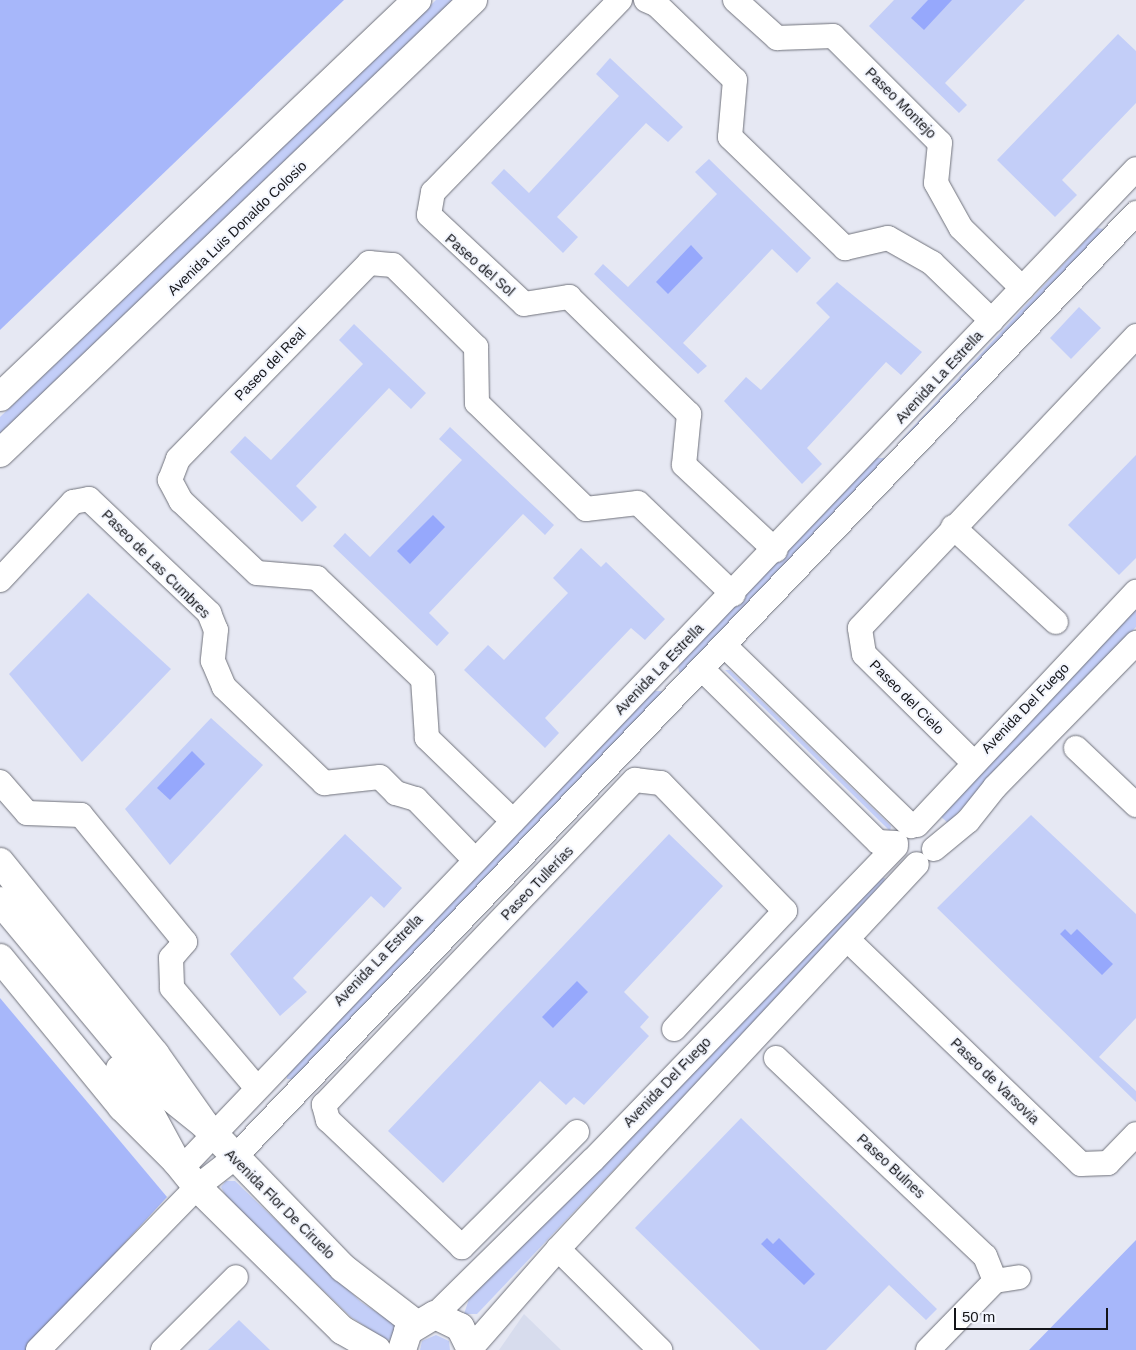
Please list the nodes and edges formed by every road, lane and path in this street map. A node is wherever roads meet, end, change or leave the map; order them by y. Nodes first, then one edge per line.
1 (417, 0) edge
2 (473, 0) edge
3 (620, 0) edge
4 (646, 0) edge
5 (735, 0) edge
6 (1136, 169) edge
7 (1102, 204) junction
8 (1130, 219) edge
9 (1022, 288) junction
10 (992, 321) junction
11 (1136, 336) edge
12 (0, 397) edge
13 (884, 435) junction
14 (0, 454) edge
15 (906, 458) junction
16 (954, 527) junction
17 (775, 550) junction
18 (0, 580) edge
19 (1136, 592) edge
20 (733, 594) junction
21 (1056, 622) dead end
22 (1136, 642) edge
23 (725, 646) junction
24 (658, 670) junction
25 (703, 670) junction
26 (679, 693) junction
27 (1076, 748) dead end
28 (967, 756) junction
29 (0, 782) edge
30 (1136, 805) edge
31 (506, 815) junction
32 (905, 835) junction
33 (469, 853) junction
34 (925, 856) junction
35 (0, 862) edge
36 (0, 900) edge
37 (0, 924) edge
38 (854, 946) junction
39 (0, 958) edge
40 (674, 1029) dead end
41 (776, 1058) dead end
42 (143, 1085) junction
43 (256, 1087) junction
44 (209, 1131) junction
45 (577, 1132) dead end
46 (1136, 1134) edge
47 (233, 1159) junction
48 (185, 1172) junction
49 (563, 1253) junction
50 (470, 1255) junction
51 (236, 1277) dead end
52 (1019, 1277) dead end
53 (995, 1281) junction
54 (425, 1320) junction
55 (472, 1348) edge
56 (38, 1350) edge
57 (163, 1350) edge
58 (377, 1350) edge
59 (402, 1350) edge
60 (660, 1350) edge
61 (928, 1350) edge

1 - 12 main road
2 - 14 main road, Avenida Luis Donaldo Colosio
3 - 17 street, Paseo del Sol
4 - 10 street
5 - 9 street, Paseo Montejo
6 - 7 street, Avenida La Estrella
7 - 8 street
7 - 9 street, Avenida La Estrella
8 - 15 street, Avenida La Estrella
9 - 10 street, Avenida La Estrella
10 - 13 street, Avenida La Estrella
11 - 16 street, Paseo del Cielo
13 - 15 street
13 - 17 street, Avenida La Estrella
15 - 23 street, Avenida La Estrella
16 - 21 street
16 - 28 street, Paseo del Cielo
17 - 20 street, Avenida La Estrella
18 - 33 street, Paseo de Las Cumbres
19 - 28 street, Avenida Del Fuego
20 - 24 street, Avenida La Estrella
20 - 31 street, Paseo del Real
22 - 34 street
23 - 25 street, Avenida La Estrella
23 - 32 street
24 - 26 street
24 - 31 street, Avenida La Estrella
25 - 26 street, Avenida La Estrella
25 - 32 street
26 - 47 street, Avenida La Estrella
27 - 30 street
28 - 32 street, Avenida Del Fuego
29 - 43 street
31 - 33 street, Avenida La Estrella
32 - 34 street
32 - 34 street
32 - 50 street, Avenida Del Fuego
33 - 43 street, Avenida La Estrella
34 - 38 street
35 - 44 main road
36 - 42 main road
37 - 42 main road
38 - 46 street, Paseo de Varsovia
38 - 49 street
39 - 48 main road
40 - 50 street, Paseo Tullerías
41 - 53 street, Paseo Bulnes
42 - 44 main road, Avenida Flor De Ciruelo
42 - 48 main road
43 - 44 street, Avenida La Estrella
44 - 47 main road, Avenida Flor De Ciruelo
44 - 48 street, Avenida La Estrella
45 - 50 street
47 - 48 street, Avenida La Estrella
47 - 54 main road, Avenida Flor De Ciruelo
48 - 56 street
48 - 58 main road
49 - 55 street
49 - 60 street
50 - 54 street, Avenida Del Fuego
51 - 57 street
52 - 53 street
53 - 61 street
54 - 55 main road, Avenida Flor De Ciruelo
54 - 59 main road

